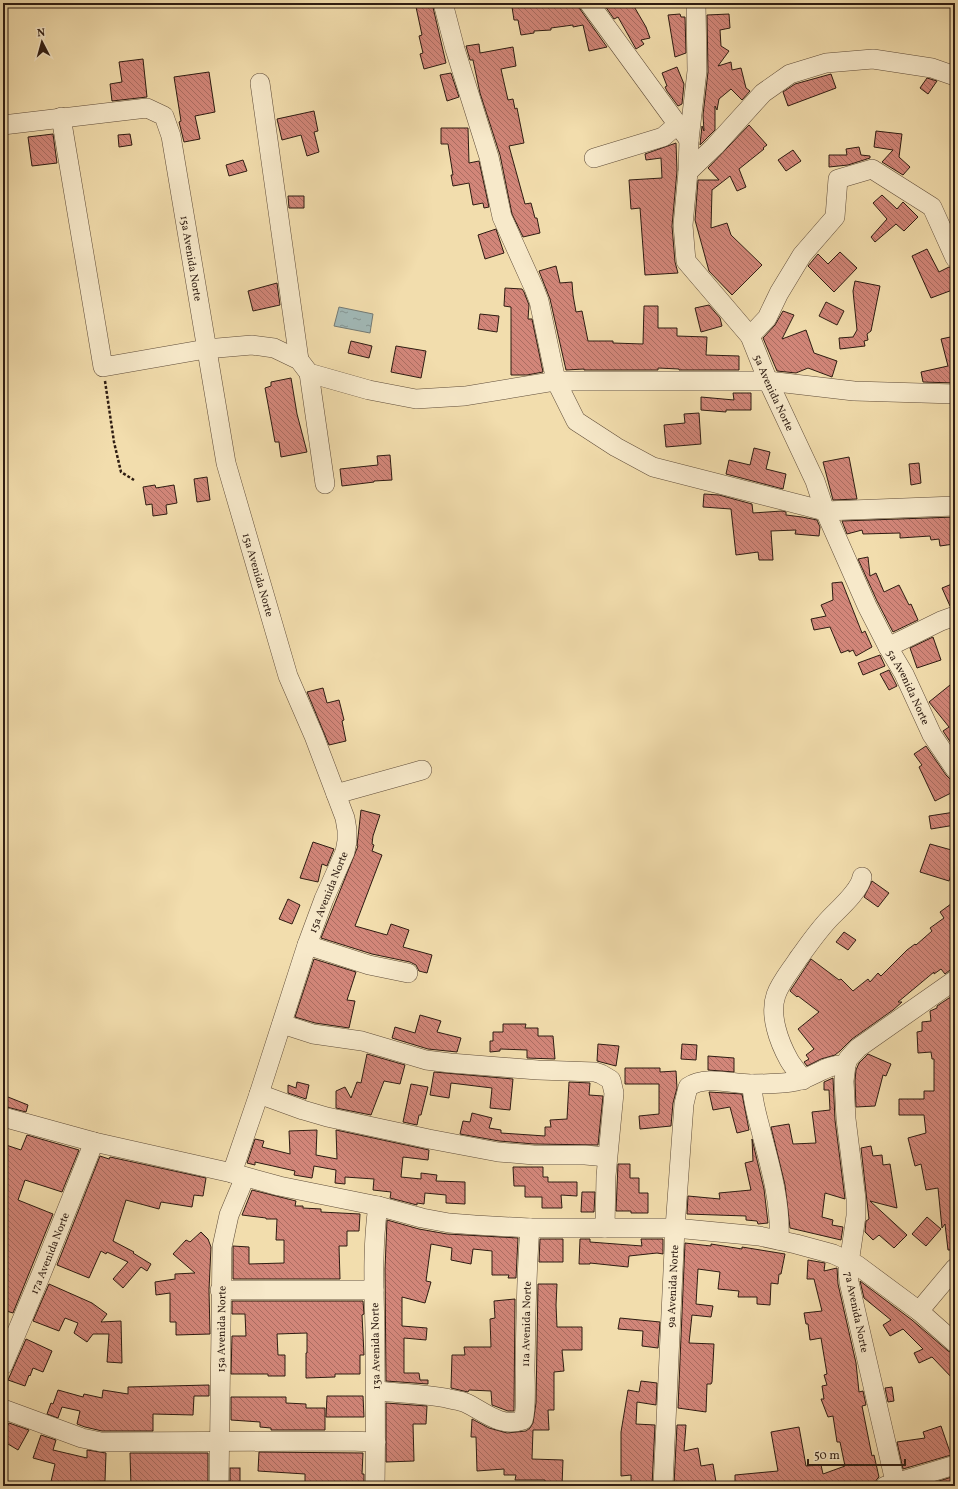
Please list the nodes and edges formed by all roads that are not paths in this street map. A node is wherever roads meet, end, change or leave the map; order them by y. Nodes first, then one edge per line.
1 (443, 3) edge
2 (589, 3) edge
3 (696, 3) edge
4 (955, 76) edge
5 (260, 83) dead end
6 (61, 118) junction
7 (3, 125) edge
8 (677, 125) junction
9 (689, 140) junction
10 (594, 158) dead end
11 (688, 172) junction
12 (955, 258) edge
13 (750, 336) junction
14 (206, 349) junction
15 (304, 366) junction
16 (556, 381) junction
17 (768, 382) junction
18 (955, 394) edge
19 (325, 484) dead end
20 (955, 506) edge
21 (825, 511) junction
22 (955, 616) edge
23 (888, 647) junction
24 (955, 769) edge
25 (422, 770) dead end
26 (336, 794) junction
27 (862, 877) dead end
28 (307, 945) junction
29 (408, 973) dead end
30 (954, 982) edge
31 (282, 1024) junction
32 (846, 1065) junction
33 (803, 1080) junction
34 (752, 1084) junction
35 (259, 1094) junction
36 (3, 1117) edge
37 (94, 1142) junction
38 (607, 1157) junction
39 (239, 1175) junction
40 (378, 1206) junction
41 (530, 1228) junction
42 (604, 1228) junction
43 (675, 1228) junction
44 (779, 1240) junction
45 (848, 1260) junction
46 (955, 1268) edge
47 (220, 1290) junction
48 (374, 1290) junction
49 (919, 1311) junction
50 (955, 1343) edge
51 (3, 1364) edge
52 (376, 1391) junction
53 (4, 1411) edge
54 (220, 1442) junction
55 (376, 1442) junction
56 (955, 1466) edge
57 (892, 1485) edge
58 (219, 1486) edge
59 (375, 1486) edge
60 (663, 1486) edge

1 - 16 street
2 - 8 street
3 - 9 street, 5a Avenida Norte
4 - 11 street
5 - 15 street
6 - 7 street, 15a Avenida Norte
6 - 14 street, 15a Avenida Norte
6 - 14 street
8 - 9 street
8 - 10 street
9 - 11 street, 5a Avenida Norte
11 - 13 street, 5a Avenida Norte
12 - 13 street
13 - 17 street, 5a Avenida Norte
14 - 15 street
14 - 26 street, 15a Avenida Norte
15 - 16 street
15 - 19 street
16 - 17 street
16 - 21 street
17 - 18 street
17 - 21 street, 5a Avenida Norte
20 - 21 street
21 - 23 street, 5a Avenida Norte
22 - 23 street
23 - 24 street, 5a Avenida Norte
25 - 26 street
26 - 28 street, 15a Avenida Norte
27 - 33 street
28 - 29 street
28 - 31 street, 15a Avenida Norte
30 - 32 street
31 - 35 street, 15a Avenida Norte
31 - 38 street
32 - 33 street
32 - 45 street, 7a Avenida Norte
33 - 34 street
34 - 43 street, 9a Avenida Norte
34 - 44 street
35 - 38 street
35 - 39 street, 15a Avenida Norte
36 - 37 street
37 - 39 street
37 - 51 street, 17a Avenida Norte
38 - 42 street
39 - 40 street
39 - 47 street, 15a Avenida Norte
40 - 41 street
40 - 48 street, 13a Avenida Norte
41 - 42 street
41 - 52 street, 11a Avenida Norte
42 - 43 street
43 - 44 street
43 - 60 street, 9a Avenida Norte
44 - 45 street
45 - 49 street
45 - 57 street, 7a Avenida Norte
46 - 49 street
47 - 48 street
47 - 54 street, 15a Avenida Norte
48 - 52 street, 13a Avenida Norte
49 - 50 street
52 - 55 street, 13a Avenida Norte
53 - 54 street
54 - 55 street
54 - 58 street, 15a Avenida Norte
55 - 59 street, 13a Avenida Norte
56 - 57 street

